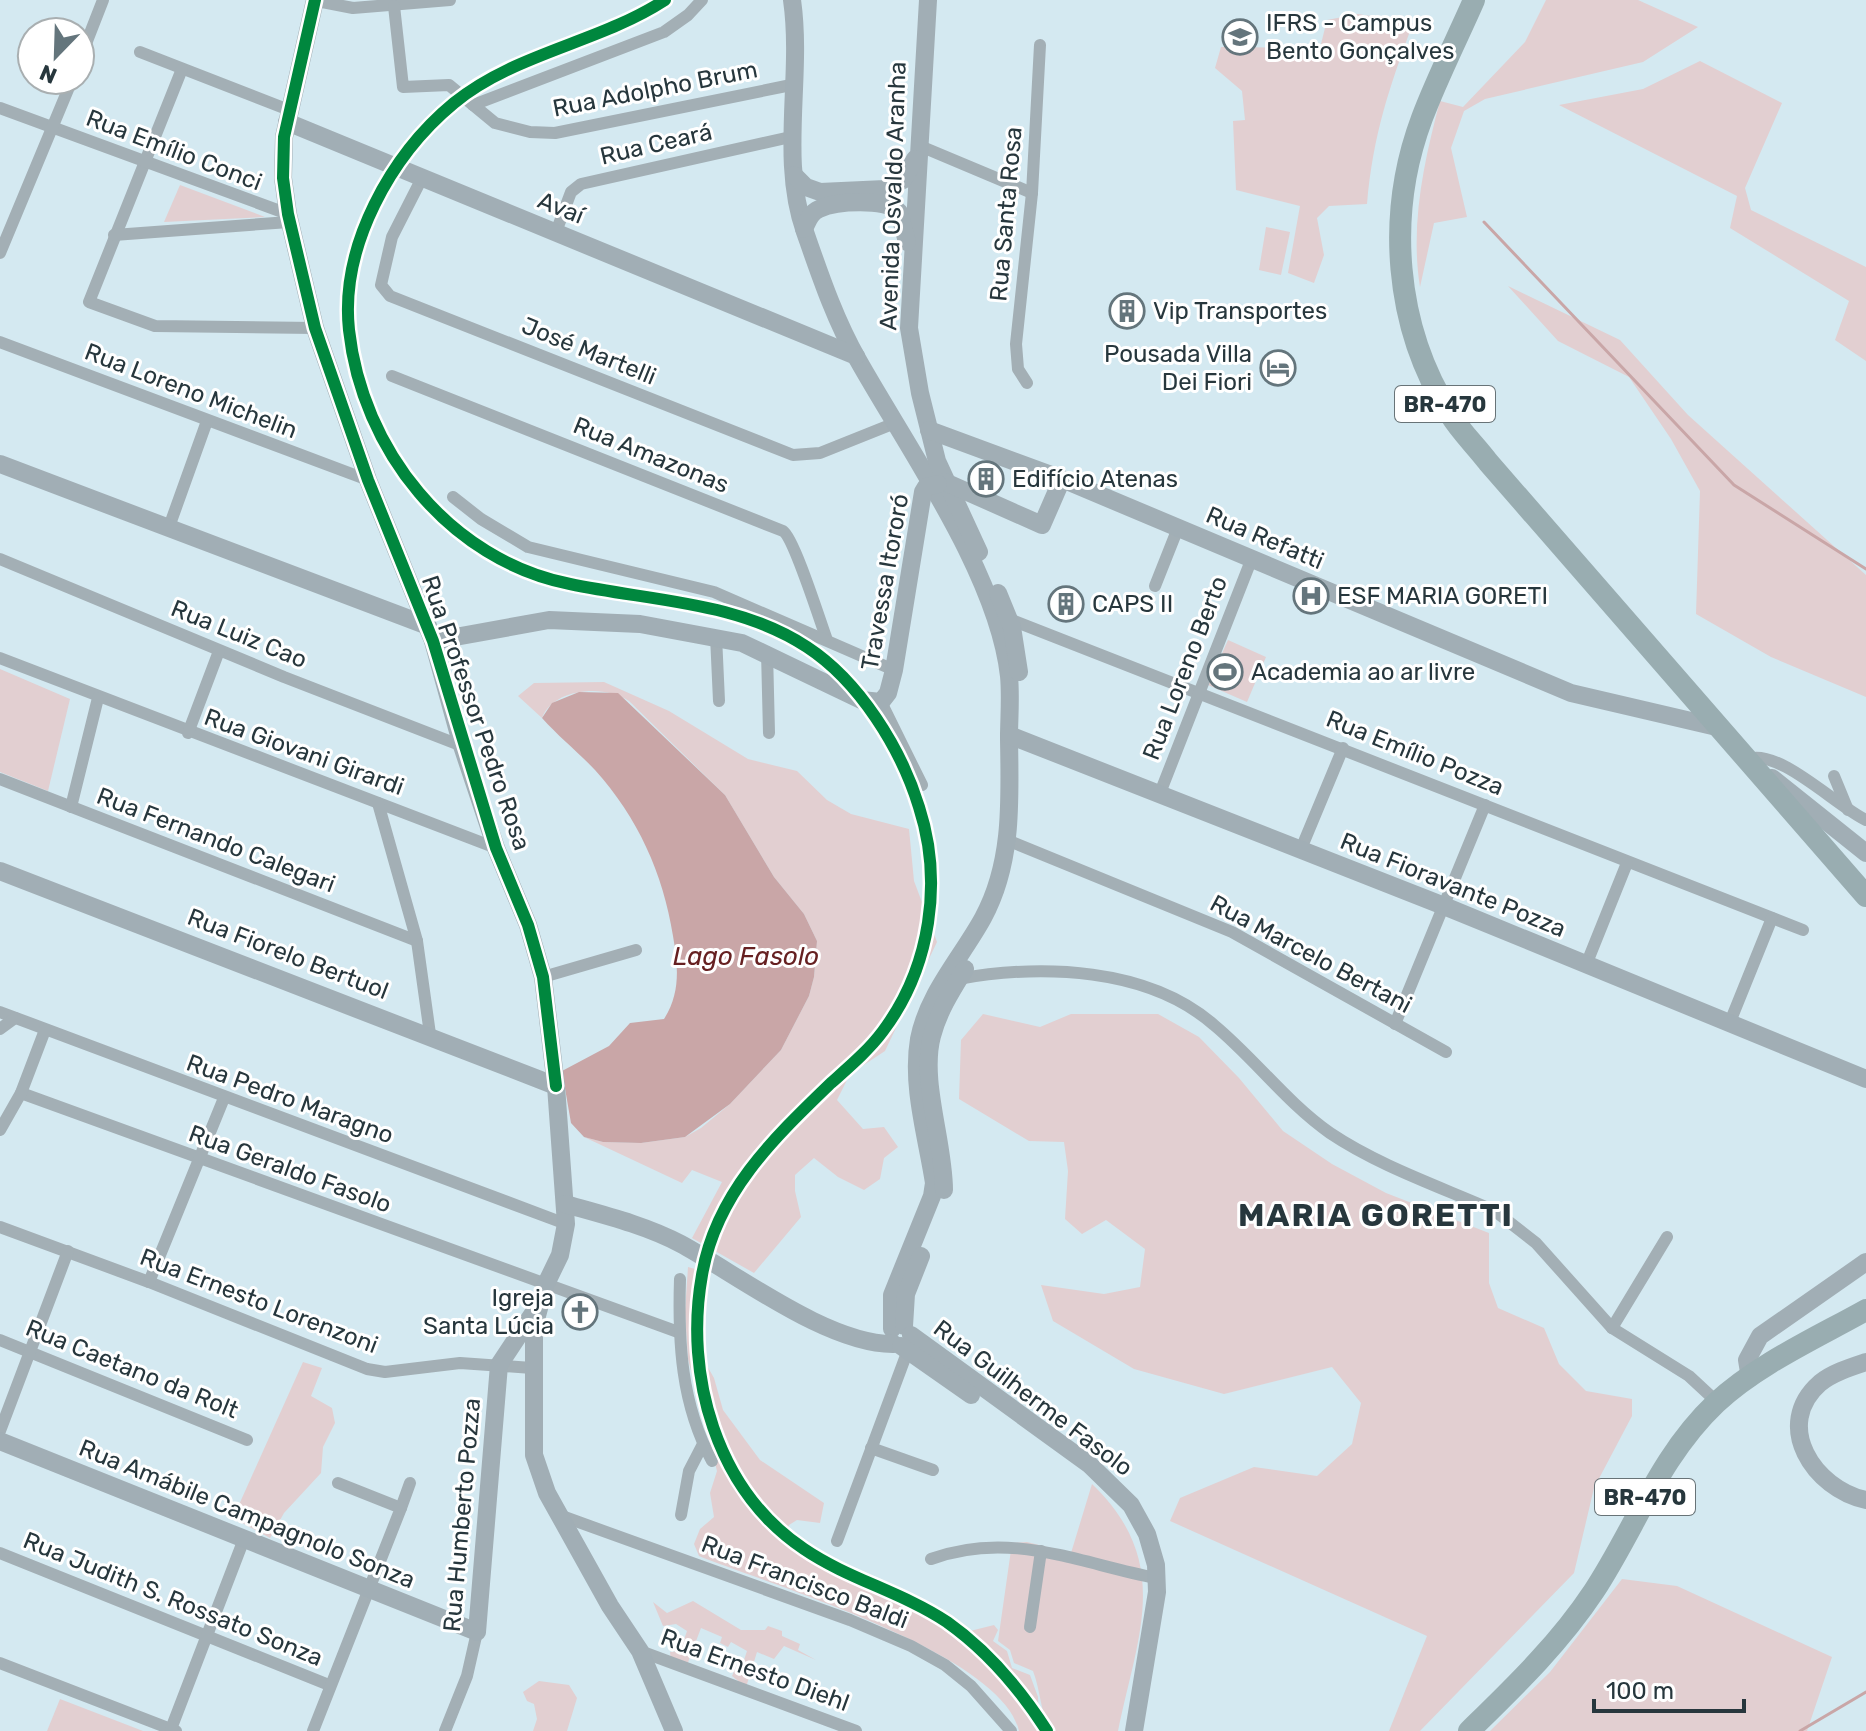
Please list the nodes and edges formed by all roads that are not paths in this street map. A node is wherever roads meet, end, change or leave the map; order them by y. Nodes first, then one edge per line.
1 (314, 0) edge
2 (450, 0) edge
3 (702, 0) edge
4 (792, 0) edge
5 (928, 0) edge
6 (1474, 0) edge
7 (394, 6) junction
8 (1040, 45) dead end
9 (140, 52) dead end
10 (182, 69) junction
11 (796, 84) junction
12 (66, 96) edge
13 (473, 105) junction
14 (0, 108) edge
15 (288, 116) junction
16 (53, 127) junction
17 (795, 136) junction
18 (919, 148) junction
19 (144, 163) junction
20 (794, 175) junction
21 (416, 176) junction
22 (1032, 193) junction
23 (288, 218) junction
24 (804, 229) junction
25 (556, 232) junction
26 (114, 235) junction
27 (0, 253) edge
28 (911, 259) junction
29 (841, 327) junction
30 (315, 328) junction
31 (817, 341) junction
32 (0, 342) edge
33 (856, 356) junction
34 (392, 376) dead end
35 (1027, 383) dead end
36 (920, 393) junction
37 (207, 421) junction
38 (895, 423) junction
39 (929, 430) junction
40 (0, 464) edge
41 (1062, 479) junction
42 (368, 480) junction
43 (937, 484) junction
44 (453, 497) dead end
45 (169, 527) junction
46 (1178, 528) junction
47 (1252, 558) junction
48 (0, 559) edge
49 (1155, 586) dead end
50 (1009, 619) junction
51 (430, 633) junction
52 (716, 636) junction
53 (827, 640) junction
54 (219, 651) junction
55 (767, 652) junction
56 (0, 658) edge
57 (894, 670) junction
58 (1199, 691) junction
59 (98, 698) junction
60 (719, 701) dead end
61 (881, 702) junction
62 (1721, 728) junction
63 (188, 733) junction
64 (769, 733) dead end
65 (1015, 737) junction
66 (462, 746) junction
67 (1343, 748) junction
68 (1748, 759) junction
69 (1834, 776) dead end
70 (0, 781) edge
71 (922, 785) dead end
72 (1160, 793) junction
73 (378, 803) junction
74 (1485, 805) junction
75 (71, 807) junction
76 (1848, 810) junction
77 (1866, 820) edge
78 (1013, 843) junction
79 (496, 848) junction
80 (1301, 849) junction
81 (1866, 853) edge
82 (1627, 863) junction
83 (0, 871) edge
84 (1866, 896) edge
85 (1444, 906) junction
86 (1772, 918) junction
87 (1803, 930) dead end
88 (417, 941) junction
89 (636, 950) dead end
90 (1586, 965) junction
91 (543, 977) junction
92 (952, 978) junction
93 (0, 1012) edge
94 (15, 1018) junction
95 (1730, 1022) junction
96 (1395, 1024) junction
97 (0, 1029) edge
98 (45, 1030) junction
99 (430, 1034) junction
100 (1446, 1052) dead end
101 (1866, 1079) edge
102 (556, 1086) junction
103 (21, 1093) junction
104 (224, 1098) junction
105 (0, 1130) edge
106 (200, 1159) junction
107 (565, 1204) junction
108 (566, 1224) junction
109 (0, 1227) edge
110 (1667, 1237) dead end
111 (68, 1251) junction
112 (1866, 1262) edge
113 (680, 1279) dead end
114 (149, 1282) junction
115 (545, 1286) junction
116 (536, 1308) junction
117 (1866, 1310) edge
118 (1612, 1328) junction
119 (678, 1332) junction
120 (900, 1337) junction
121 (0, 1340) edge
122 (30, 1351) junction
123 (1866, 1362) edge
124 (499, 1365) junction
125 (532, 1368) junction
126 (1750, 1378) junction
127 (1717, 1402) junction
128 (0, 1431) edge
129 (247, 1440) dead end
130 (0, 1441) edge
131 (703, 1444) junction
132 (871, 1448) junction
133 (712, 1461) dead end
134 (933, 1470) dead end
135 (338, 1483) dead end
136 (410, 1483) dead end
137 (1866, 1500) edge
138 (401, 1508) junction
139 (558, 1514) junction
140 (681, 1515) dead end
141 (244, 1539) junction
142 (837, 1541) dead end
143 (1041, 1551) junction
144 (0, 1553) edge
145 (931, 1559) dead end
146 (1152, 1577) junction
147 (367, 1589) junction
148 (1030, 1627) dead end
149 (477, 1632) junction
150 (206, 1634) junction
151 (640, 1651) junction
152 (0, 1663) edge
153 (329, 1685) junction
154 (174, 1730) edge
155 (313, 1731) edge
156 (445, 1731) edge
157 (674, 1731) edge
158 (856, 1731) edge
159 (1011, 1731) edge
160 (1122, 1731) edge
161 (1134, 1731) edge
162 (1469, 1731) edge

1 - 7 street
1 - 15 street, Rua Professor Pedro Rosa
2 - 7 street
3 - 13 street
4 - 11 street
5 - 18 street, Avenida Osvaldo Aranha
6 - 62 highway, BR-470
7 - 13 street, Rua Adolpho Brum
8 - 22 street, Rua Santa Rosa
9 - 10 street
10 - 15 street
10 - 19 street
11 - 13 street, Rua Adolpho Brum
11 - 17 street
12 - 16 street
14 - 16 street, Rua Emílio Conci
15 - 21 street, Avaí
15 - 23 street, Rua Professor Pedro Rosa
16 - 19 street, Rua Emílio Conci
16 - 27 street
17 - 20 street
17 - 25 street, Rua Ceará
18 - 20 street
18 - 22 street
18 - 28 street, Avenida Osvaldo Aranha
19 - 23 street, Rua Emílio Conci
19 - 26 street
20 - 24 street
21 - 25 street, Avaí
21 - 38 street, José Martelli
22 - 35 street, Rua Santa Rosa
23 - 26 street
23 - 30 street, Rua Professor Pedro Rosa
24 - 28 street
24 - 29 street
25 - 31 street, Avaí
26 - 30 street
28 - 36 street, Avenida Osvaldo Aranha
29 - 31 street
29 - 33 street
30 - 42 street, Rua Professor Pedro Rosa
31 - 33 street, Avaí
32 - 37 street, Rua Loreno Michelin
33 - 38 street
34 - 53 street, Rua Amazonas
36 - 38 street
36 - 39 street
37 - 42 street, Rua Loreno Michelin
37 - 45 street
38 - 43 street
39 - 41 street, Rua Refatti
39 - 43 street
40 - 45 street
41 - 43 street
41 - 46 street, Rua Refatti
42 - 51 street, Rua Professor Pedro Rosa
43 - 50 street
43 - 57 street, Travessa Itororó
43 - 65 street
44 - 53 street
45 - 51 street
46 - 47 street, Rua Refatti
46 - 49 street
47 - 58 street, Rua Loreno Berto
47 - 62 street, Rua Refatti
48 - 54 street, Rua Luiz Cao
50 - 58 street, Rua Emílio Pozza
50 - 65 street
51 - 52 street
51 - 66 street, Rua Professor Pedro Rosa
52 - 55 street
52 - 60 street
53 - 57 street
54 - 63 street
54 - 66 street, Rua Luiz Cao
55 - 61 street
55 - 64 street
56 - 59 street, Rua Giovani Girardi
57 - 61 street, Travessa Itororó
58 - 67 street, Rua Emílio Pozza
58 - 72 street, Rua Loreno Berto
59 - 63 street, Rua Giovani Girardi
59 - 75 street
61 - 71 street
62 - 68 highway, BR-470
63 - 73 street, Rua Giovani Girardi
65 - 72 street, Rua Fioravante Pozza
65 - 78 street
66 - 79 street, Rua Professor Pedro Rosa
67 - 74 street, Rua Emílio Pozza
67 - 80 street
68 - 76 street
68 - 81 street
68 - 84 highway, BR-470
69 - 76 street
70 - 75 street, Rua Fernando Calegari
72 - 80 street, Rua Fioravante Pozza
73 - 79 street, Rua Giovani Girardi
73 - 88 street
74 - 82 street, Rua Emílio Pozza
74 - 85 street
75 - 88 street, Rua Fernando Calegari
76 - 77 street
78 - 92 street
78 - 96 street, Rua Marcelo Bertani
79 - 91 street, Rua Professor Pedro Rosa
80 - 85 street, Rua Fioravante Pozza
82 - 86 street, Rua Emílio Pozza
82 - 90 street
83 - 99 street, Rua Fiorelo Bertuol
85 - 90 street, Rua Fioravante Pozza
85 - 96 street
86 - 87 street, Rua Emílio Pozza
86 - 95 street
88 - 99 street
89 - 91 street
90 - 95 street, Rua Fioravante Pozza
91 - 102 street, Rua Professor Pedro Rosa
92 - 118 street
92 - 120 street
93 - 94 street, Rua Pedro Maragno
94 - 97 street
94 - 98 street, Rua Pedro Maragno
95 - 101 street, Rua Fioravante Pozza
96 - 100 street, Rua Marcelo Bertani
98 - 103 street
98 - 104 street, Rua Pedro Maragno
99 - 102 street, Rua Fiorelo Bertuol
102 - 107 street, Rua Professor Pedro Rosa
103 - 105 street
103 - 106 street, Rua Geraldo Fasolo
104 - 106 street
104 - 108 street, Rua Pedro Maragno
106 - 114 street
106 - 115 street, Rua Geraldo Fasolo
107 - 108 street, Rua Professor Pedro Rosa
107 - 120 street
108 - 115 street, Rua Professor Pedro Rosa
109 - 111 street, Rua Ernesto Lorenzoni
110 - 118 street
111 - 114 street, Rua Ernesto Lorenzoni
111 - 122 street
112 - 126 street
113 - 119 street
114 - 124 street, Rua Ernesto Lorenzoni
115 - 116 street, Rua Professor Pedro Rosa
115 - 119 street, Rua Geraldo Fasolo
116 - 124 street, Rua Humberto Pozza
116 - 125 street
117 - 126 highway, BR-470
118 - 127 street
119 - 131 street
120 - 132 street
120 - 146 street, Rua Guilherme Fasolo
121 - 122 street, Rua Caetano da Rolt
122 - 128 street
122 - 129 street, Rua Caetano da Rolt
123 - 137 street
124 - 125 street, Rua Ernesto Lorenzoni
124 - 149 street, Rua Humberto Pozza
125 - 139 street
126 - 127 highway, BR-470
127 - 162 highway, BR-470
130 - 141 street, Rua Amábile Campagnolo Sonza
131 - 133 street
131 - 140 street
132 - 134 street
132 - 142 street
135 - 138 street
136 - 138 street
138 - 147 street
139 - 151 street
139 - 159 street, Rua Francisco Baldi
141 - 147 street, Rua Amábile Campagnolo Sonza
141 - 150 street
143 - 145 street
143 - 146 street
143 - 148 street
144 - 150 street, Rua Judith S. Rossato Sonza
146 - 160 street, Rua Guilherme Fasolo
146 - 161 street, Rua Guilherme Fasolo
147 - 149 street, Rua Amábile Campagnolo Sonza
147 - 153 street
149 - 156 street, Rua Humberto Pozza
150 - 153 street, Rua Judith S. Rossato Sonza
150 - 154 street
151 - 157 street
151 - 158 street, Rua Ernesto Diehl
152 - 154 street
153 - 155 street

